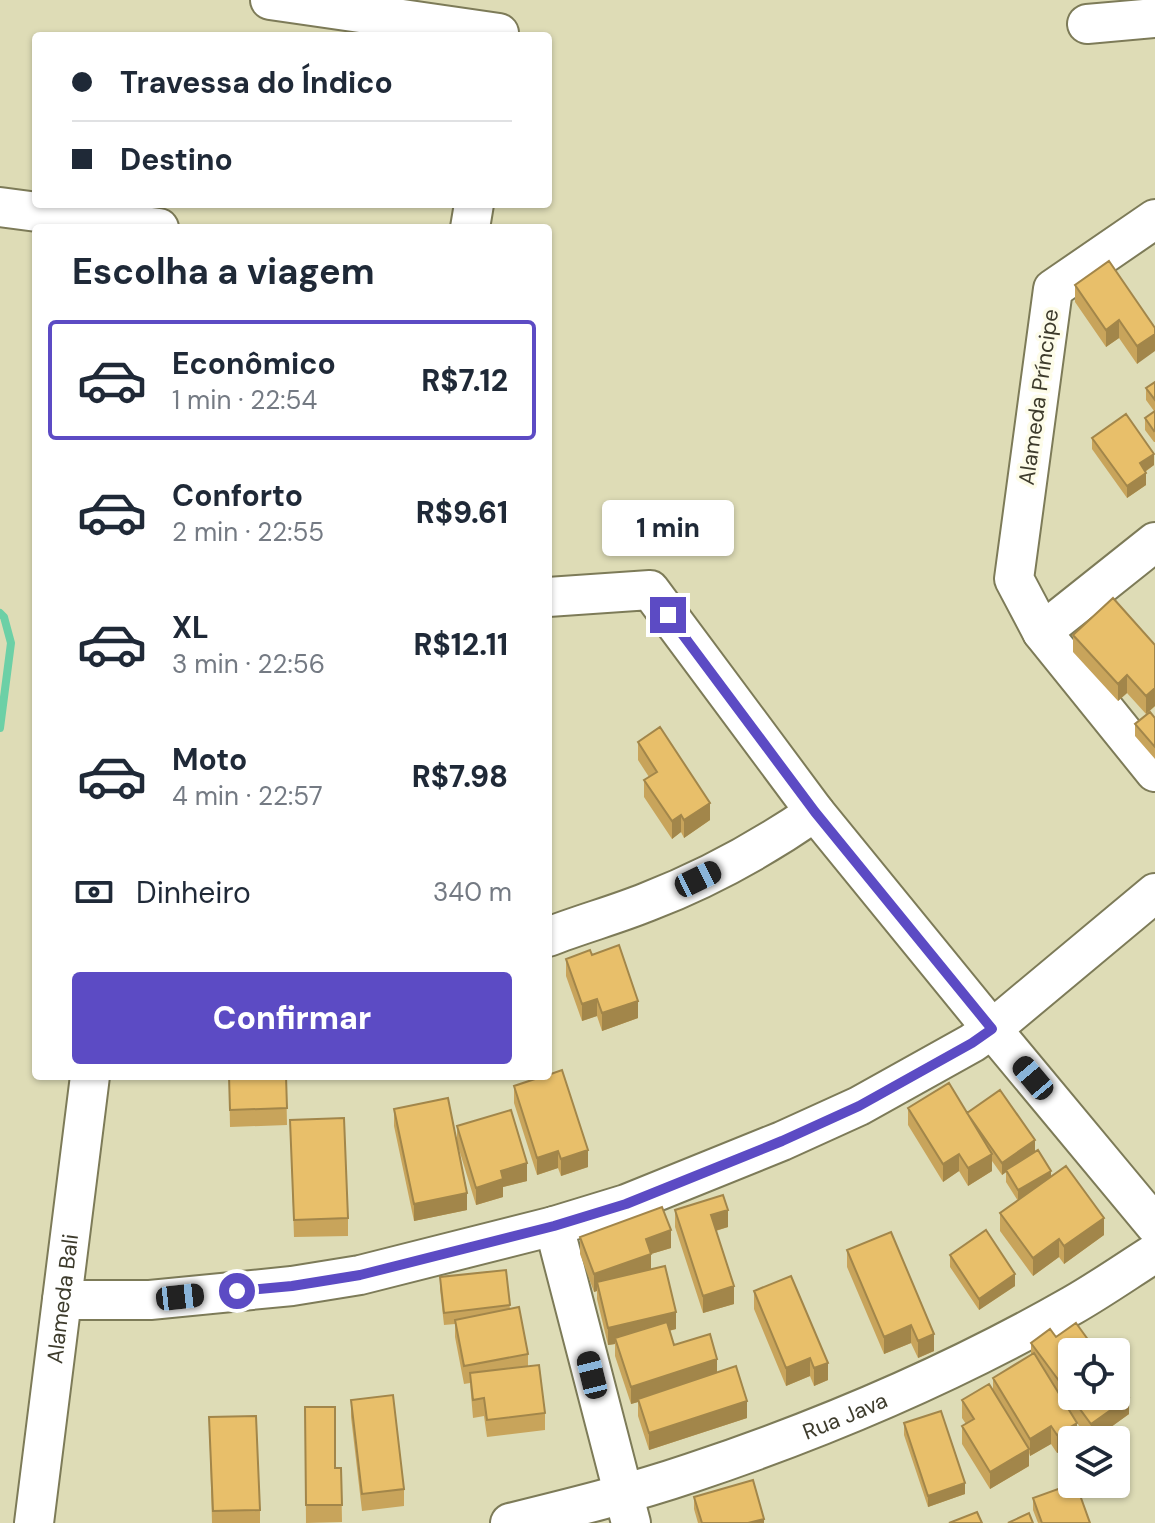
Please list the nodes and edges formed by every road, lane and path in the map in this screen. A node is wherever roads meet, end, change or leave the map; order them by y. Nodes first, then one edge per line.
1 (270, 0) edge
2 (1155, 18) edge
3 (500, 23) edge
4 (1087, 24) dead end
5 (0, 207) edge
6 (1155, 219) edge
7 (129, 224) edge
8 (1155, 542) edge
9 (552, 597) edge
10 (1042, 632) junction
11 (1155, 772) edge
12 (815, 812) junction
13 (1155, 893) edge
14 (552, 936) edge
15 (992, 1029) junction
16 (90, 1080) edge
17 (1155, 1225) edge
18 (554, 1226) junction
19 (1155, 1253) edge
20 (62, 1300) junction
21 (627, 1509) edge
22 (34, 1523) edge
23 (510, 1523) edge

1 - 3 street
2 - 4 street
5 - 7 street
6 - 10 street, Alameda Príncipe
8 - 10 street
9 - 12 street
10 - 11 street
12 - 14 street
12 - 15 street
13 - 15 street
15 - 17 street
15 - 18 street
16 - 20 street, Alameda Bali
18 - 20 street
18 - 21 street
19 - 21 street, Rua Java
20 - 22 street, Alameda Bali
21 - 23 street, Rua Java

